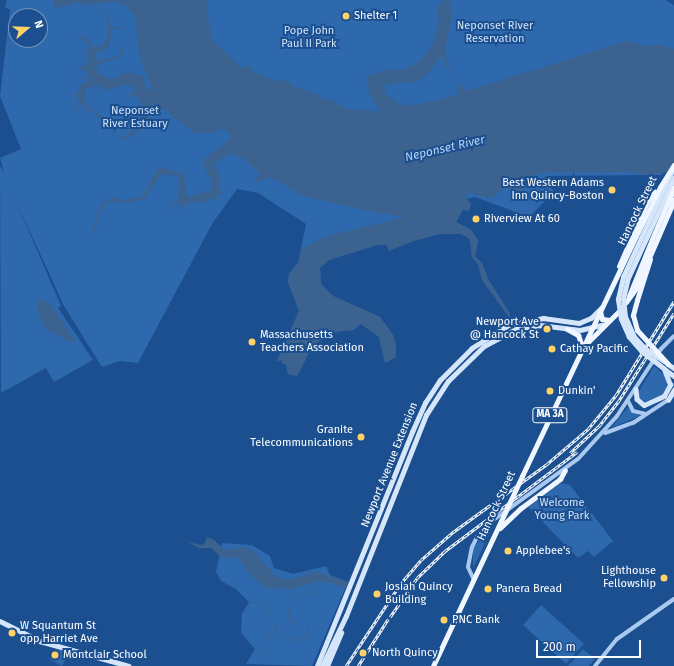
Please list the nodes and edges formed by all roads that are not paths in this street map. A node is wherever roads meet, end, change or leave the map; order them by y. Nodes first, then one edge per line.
1 (674, 165) edge
2 (674, 178) edge
3 (674, 188) edge
4 (654, 240) junction
5 (617, 276) junction
6 (600, 308) junction
7 (608, 321) junction
8 (567, 329) junction
9 (591, 329) junction
10 (674, 336) edge
11 (582, 348) junction
12 (579, 354) junction
13 (668, 364) junction
14 (674, 368) edge
15 (664, 369) junction
16 (674, 376) edge
17 (636, 389) junction
18 (674, 390) edge
19 (628, 400) junction
20 (668, 400) joint
21 (646, 414) junction
22 (601, 435) junction
23 (565, 470) junction
24 (496, 532) junction
25 (474, 580) junction
26 (674, 599) edge
27 (346, 616) junction
28 (0, 621) edge
29 (129, 666) edge
30 (317, 666) edge
31 (322, 666) edge
32 (327, 666) edge
33 (433, 666) edge
34 (595, 666) edge

1 - 5 main road, Hancock Street / MA 3A, bridge
1 - 15 main road, bridge
2 - 13 main road, bridge
3 - 4 main road, Hancock Street / MA 3A, bridge
4 - 5 main road
4 - 7 main road, Hancock Street / MA 3A
4 - 13 main road, bridge
5 - 6 main road, Hancock Street / MA 3A
6 - 7 main road
6 - 9 main road, Hancock Street / MA 3A
6 - 30 main road, Newport Avenue Extension
7 - 9 main road, Newport Avenue Extension
7 - 12 main road, Hancock Street / MA 3A
8 - 9 main road, Newport Avenue Extension
8 - 11 main road
8 - 27 main road, Newport Avenue Extension
9 - 11 main road, Hancock Street / MA 3A
10 - 17 street
11 - 12 main road, Hancock Street / MA 3A
12 - 24 main road, Hancock Street / MA 3A, bridge
13 - 14 main road
15 - 16 main road
15 - 17 main road
17 - 19 street
18 - 20 main road
19 - 21 street
19 - 22 street
20 - 21 street
21 - 22 street
22 - 23 street
23 - 24 main road
23 - 25 street
24 - 25 main road, Hancock Street / MA 3A
25 - 33 main road, Hancock Street / MA 3A
26 - 34 street
27 - 31 main road, Newport Avenue Extension
27 - 32 main road
28 - 29 main road

